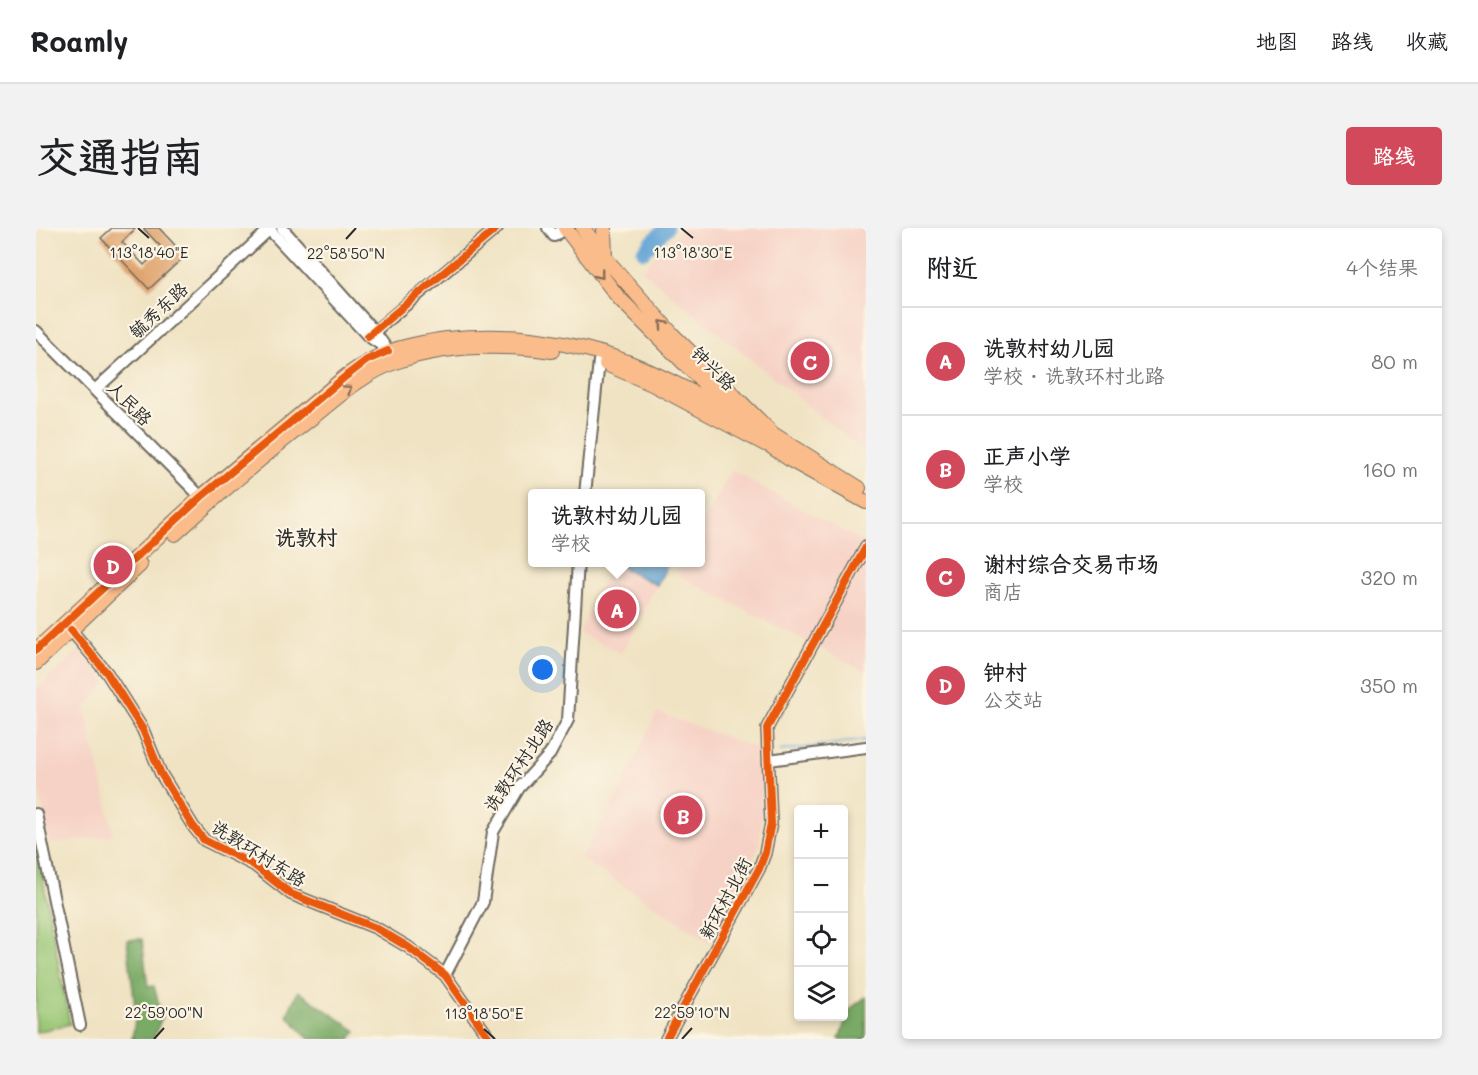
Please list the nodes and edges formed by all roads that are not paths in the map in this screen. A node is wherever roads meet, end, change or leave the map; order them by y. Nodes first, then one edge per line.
1 (282, 228) edge
2 (497, 228) edge
3 (548, 228) edge
4 (565, 228) edge
5 (583, 228) edge
6 (604, 228) edge
7 (270, 229) edge
8 (604, 258) junction
9 (36, 332) edge
10 (371, 333) junction
11 (392, 356) junction
12 (599, 361) junction
13 (95, 390) junction
14 (707, 394) junction
15 (769, 439) junction
16 (586, 489) edge
17 (866, 492) edge
18 (201, 497) junction
19 (866, 502) edge
20 (866, 547) edge
21 (578, 567) edge
22 (71, 630) junction
23 (36, 650) edge
24 (36, 663) edge
25 (866, 747) edge
26 (769, 760) junction
27 (36, 814) edge
28 (445, 975) junction
29 (80, 1025) dead end
30 (490, 1039) edge
31 (666, 1039) edge

1 - 10 street
2 - 10 street
3 - 4 street
4 -> 14 main road, 钟兴路
5 - 8 main road, 钟兴路
6 - 8 main road
7 - 10 street
7 - 13 street, 毓秀东路
14 -> 8 main road, 钟兴路
9 - 13 street, 人民路
10 - 11 street
11 - 12 main road
11 - 14 main road
11 - 18 main road
22 -> 11 main road
12 - 14 main road
12 - 16 street
13 - 18 street, 人民路
14 - 15 main road
14 - 15 main road, 钟兴路
14 - 15 main road, 钟兴路
15 - 17 main road, 钟兴路
15 - 19 main road, 钟兴路
18 - 23 main road
20 - 26 street, 新环村北街
21 - 28 street, 诜敦环村北路
22 - 24 main road
22 - 28 street, 诜敦环村东路
25 - 26 street
26 - 31 street, 新环村北街
27 - 29 street
28 - 30 street, 诜敦环村东路

